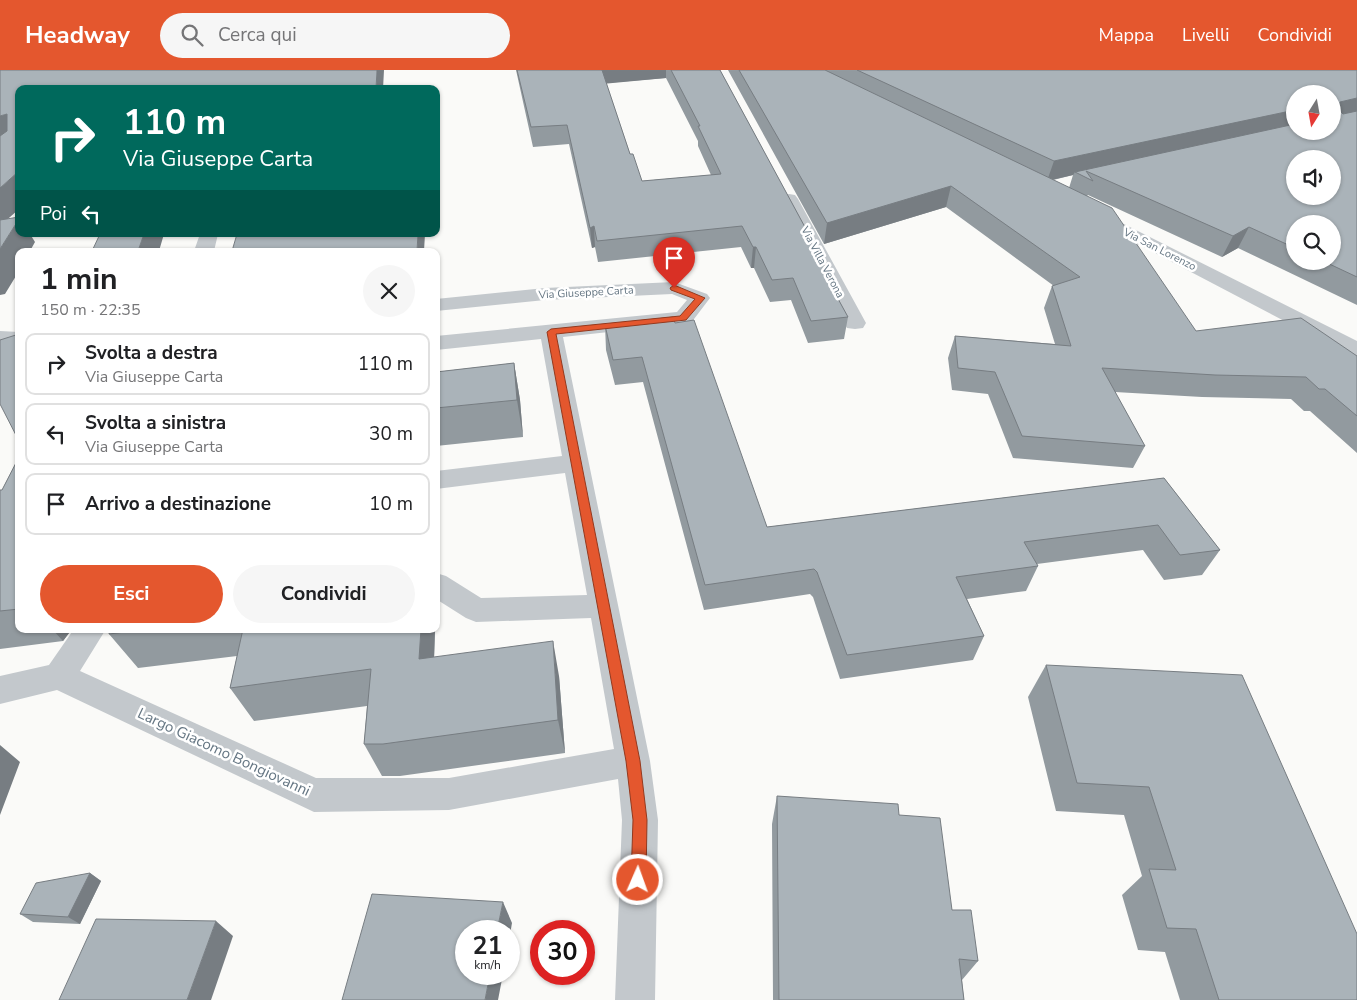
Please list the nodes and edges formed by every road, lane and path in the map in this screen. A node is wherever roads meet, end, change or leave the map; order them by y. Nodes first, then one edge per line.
1 (780, 183) edge
2 (1081, 208) edge
3 (440, 305) edge
4 (855, 323) dead end
5 (551, 332) junction
6 (0, 338) edge
7 (15, 339) edge
8 (440, 343) edge
9 (1357, 350) edge
10 (576, 463) junction
11 (440, 480) edge
12 (440, 587) edge
13 (603, 606) junction
14 (88, 633) edge
15 (59, 676) junction
16 (0, 690) edge
17 (633, 761) junction
18 (635, 1000) edge

1 - 4 street, Via Villa Verona
2 - 9 street, Via San Lorenzo
3 - 5 street, Via Giuseppe Carta
5 - 8 street, Via Giuseppe Carta
5 - 10 street
6 - 7 street
10 - 11 street
10 - 13 street
12 - 13 street
13 - 17 street
14 - 15 street
15 - 16 street
15 - 17 street, Largo Giacomo Bongiovanni
17 - 18 street

